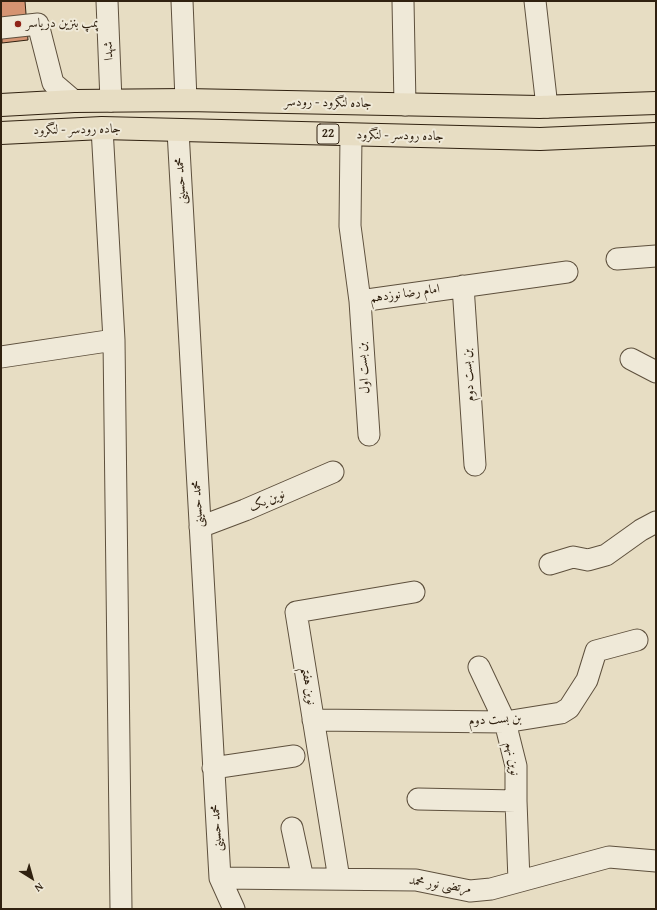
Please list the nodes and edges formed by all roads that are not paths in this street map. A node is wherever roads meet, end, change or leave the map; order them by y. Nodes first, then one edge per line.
1 (107, 1) edge
2 (182, 1) edge
3 (403, 1) edge
4 (536, 1) edge
5 (1, 28) edge
6 (186, 100) junction
7 (74, 101) junction
8 (112, 101) junction
9 (656, 103) edge
10 (1, 105) edge
11 (405, 105) junction
12 (547, 107) junction
13 (102, 128) junction
14 (178, 131) junction
15 (1, 133) edge
16 (656, 134) edge
17 (351, 135) junction
18 (656, 256) edge
19 (617, 259) dead end
20 (568, 272) dead end
21 (463, 286) junction
22 (360, 300) junction
23 (114, 340) junction
24 (1, 357) edge
25 (631, 359) dead end
26 (656, 372) edge
27 (369, 436) dead end
28 (475, 465) dead end
29 (333, 472) dead end
30 (656, 522) edge
31 (200, 527) junction
32 (550, 564) dead end
33 (414, 592) dead end
34 (637, 640) dead end
35 (479, 667) dead end
36 (313, 720) junction
37 (505, 722) junction
38 (294, 756) dead end
39 (213, 768) junction
40 (418, 799) dead end
41 (516, 801) junction
42 (292, 828) dead end
43 (656, 861) edge
44 (220, 878) junction
45 (303, 879) junction
46 (339, 879) junction
47 (519, 881) junction
48 (121, 909) edge
49 (234, 909) edge

1 - 8 street, شهدا
2 - 6 street
3 - 11 street
4 - 12 street
5 - 7 street
6 - 8 highway, جاده لنگرود - رودسر
6 - 11 highway, جاده لنگرود - رودسر
7 - 8 highway, جاده لنگرود - رودسر
7 - 10 highway, جاده لنگرود - رودسر
9 - 12 highway, جاده لنگرود - رودسر
11 - 12 highway, جاده لنگرود - رودسر
13 - 14 highway, جاده رودسر - لنگرود / 22
13 - 15 highway, جاده رودسر - لنگرود / 22
13 - 23 street
14 - 17 highway, جاده رودسر - لنگرود / 22
14 - 31 street, محمد حسینی
16 - 17 highway, جاده رودسر - لنگرود / 22
17 - 22 street, امام رضا نوزدهم
18 - 19 street
20 - 21 street, امام رضا نوزدهم
21 - 22 street, امام رضا نوزدهم
21 - 28 street, بن بست دوم
22 - 27 street, بن بست اول
23 - 24 street
23 - 48 street
25 - 26 street
29 - 31 street, نوین یک
30 - 32 street
31 - 39 street, محمد حسینی
33 - 36 street, نوین هفتم
34 - 37 street, بن بست دوم
35 - 37 street, نوین نهم
36 - 37 street, بن بست دوم
36 - 46 street, نوین هفتم
37 - 41 street, نوین نهم
38 - 39 street
39 - 44 street, محمد حسینی
40 - 41 street
41 - 47 street, نوین نهم
42 - 45 street
43 - 47 street, مرتضی نور محمد
44 - 45 street, مرتضی نور محمد
44 - 49 street
45 - 46 street, مرتضی نور محمد
46 - 47 street, مرتضی نور محمد

